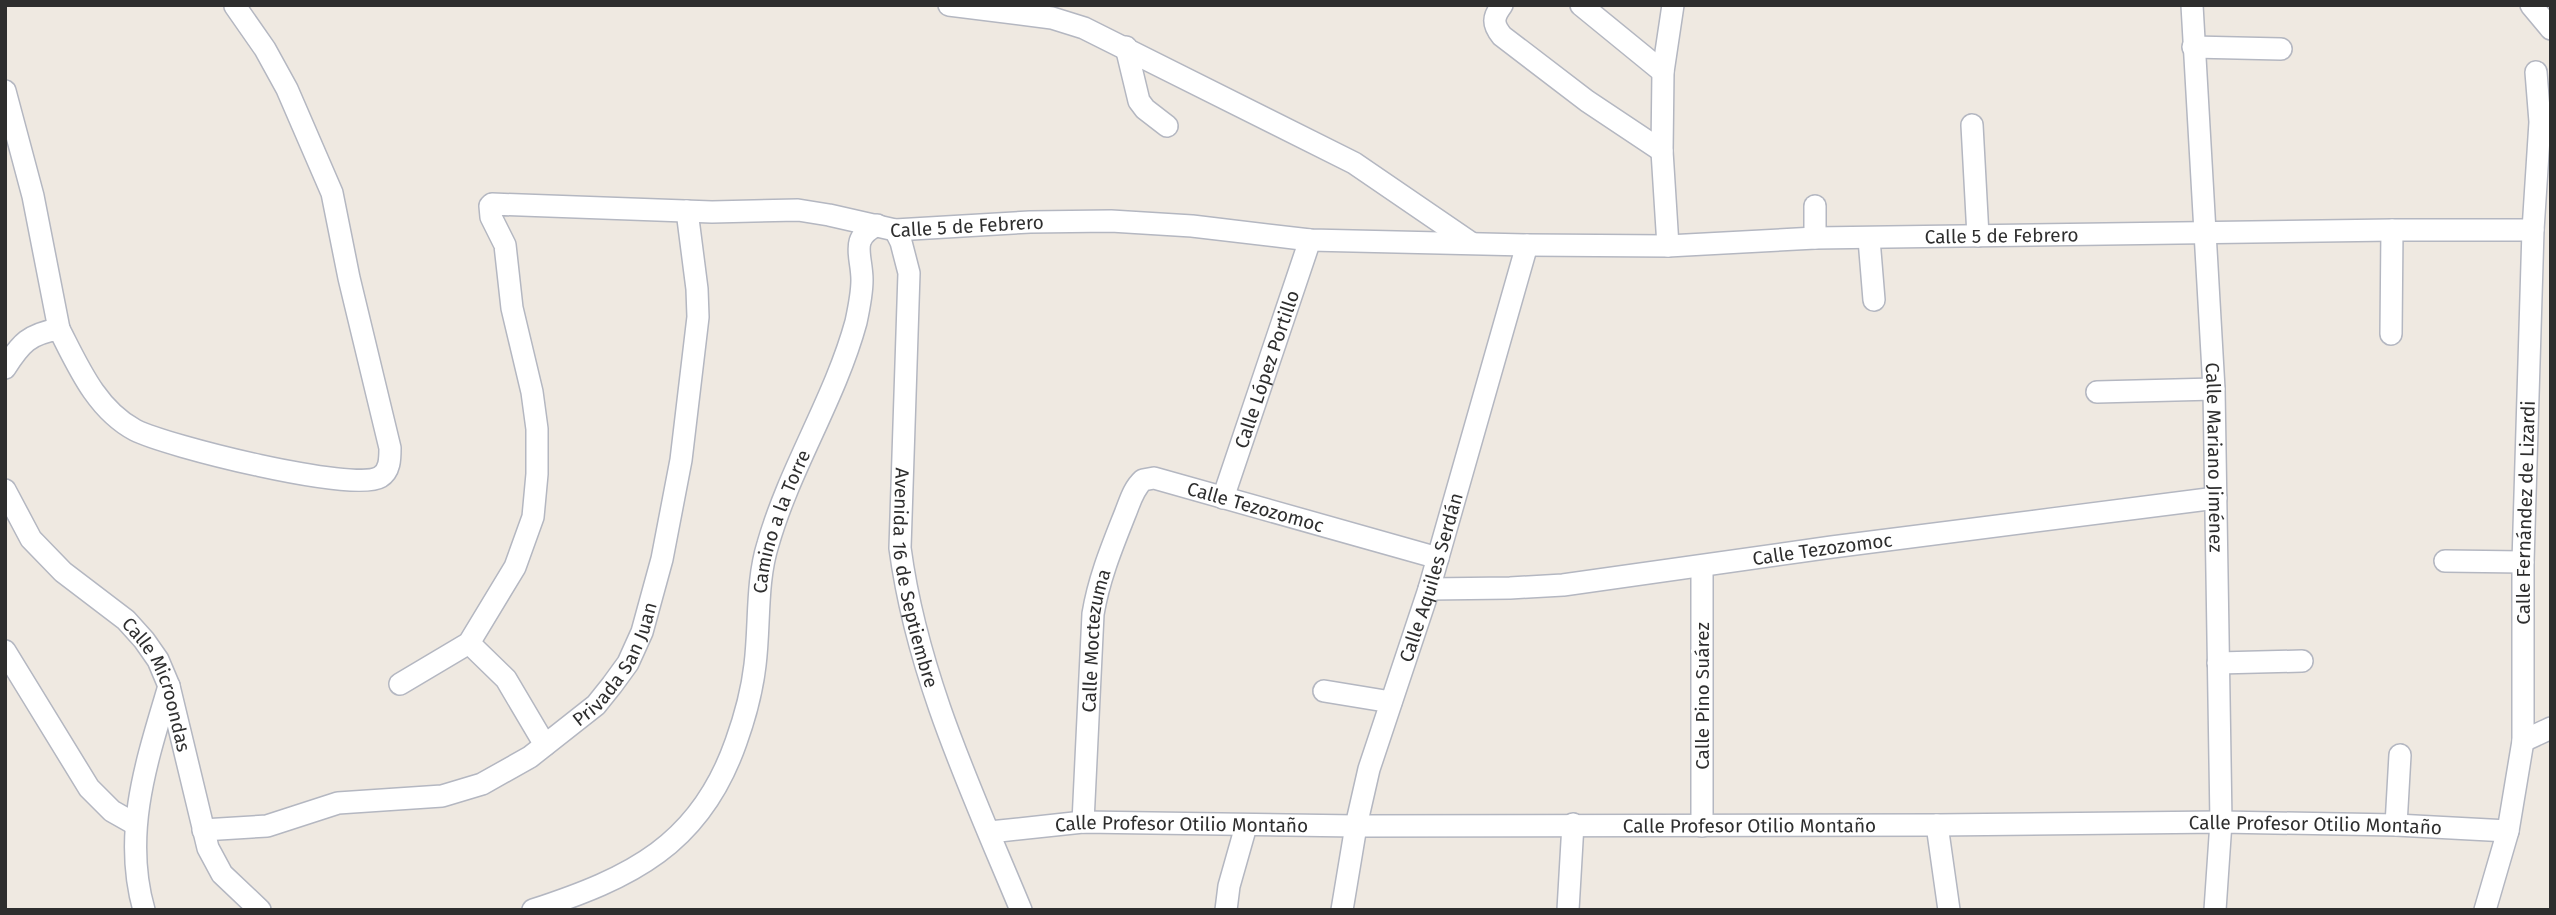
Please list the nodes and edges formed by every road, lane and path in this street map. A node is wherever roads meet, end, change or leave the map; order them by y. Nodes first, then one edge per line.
1 (949, 5) edge
2 (1502, 5) edge
3 (1581, 5) edge
4 (1673, 5) edge
5 (2192, 5) edge
6 (2531, 5) edge
7 (235, 6) edge
8 (2551, 29) edge
9 (1126, 47) junction
10 (2193, 47) junction
11 (2281, 49) dead end
12 (1663, 72) junction
13 (2536, 72) dead end
14 (5, 91) edge
15 (2545, 119) edge
16 (1972, 125) dead end
17 (1167, 126) dead end
18 (1662, 151) junction
19 (1815, 206) dead end
20 (687, 211) junction
21 (886, 228) junction
22 (2392, 230) junction
23 (2533, 230) junction
24 (2206, 234) junction
25 (1978, 236) junction
26 (1815, 238) junction
27 (1869, 239) junction
28 (1310, 240) junction
29 (1471, 243) junction
30 (1527, 245) junction
31 (1668, 246) junction
32 (1874, 300) dead end
33 (51, 330) junction
34 (2391, 334) dead end
35 (5, 368) edge
36 (2214, 389) junction
37 (2097, 392) dead end
38 (1154, 478) joint
39 (5, 490) edge
40 (1223, 498) junction
41 (2216, 498) junction
42 (1438, 558) junction
43 (2445, 561) dead end
44 (2523, 562) junction
45 (1702, 567) junction
46 (1429, 589) junction
47 (469, 643) junction
48 (5, 651) edge
49 (2302, 661) dead end
50 (2218, 663) junction
51 (400, 684) dead end
52 (169, 686) junction
53 (1324, 691) dead end
54 (1391, 702) junction
55 (2551, 728) edge
56 (2524, 741) junction
57 (545, 745) junction
58 (2400, 755) dead end
59 (1083, 822) junction
60 (2221, 822) junction
61 (135, 824) junction
62 (1573, 824) junction
63 (1937, 825) junction
64 (2396, 825) junction
65 (1246, 826) junction
66 (1356, 826) junction
67 (1702, 826) junction
68 (202, 830) junction
69 (2508, 831) junction
70 (990, 832) junction
71 (144, 910) edge
72 (260, 910) edge
73 (533, 910) edge
74 (1021, 910) edge
75 (1226, 910) edge
76 (1342, 910) edge
77 (1568, 910) edge
78 (1949, 910) edge
79 (2215, 910) edge
80 (2485, 910) edge

1 - 9 street
2 - 18 street
3 - 12 street
4 - 12 street
5 - 10 street, Calle Mariano Jiménez
6 - 8 street
7 - 33 street
9 - 17 street
9 - 29 street
10 - 11 street
10 - 24 street, Calle Mariano Jiménez
12 - 18 street
13 - 15 street, Calle Fernández de Lizardi
14 - 33 street
15 - 23 street, Calle Fernández de Lizardi
16 - 25 street
18 - 31 street
19 - 26 street
20 - 21 street, Calle 5 de Febrero
20 - 47 street, Calle 5 de Febrero
20 - 57 street, Privada San Juan
21 - 28 street, Calle 5 de Febrero
21 - 70 street, Avenida 16 de Septiembre
21 - 73 street, Camino a la Torre
22 - 23 street, Calle 5 de Febrero
22 - 24 street, Calle 5 de Febrero
22 - 34 street
23 - 44 street, Calle Fernández de Lizardi
24 - 25 street, Calle 5 de Febrero
24 - 36 street, Calle Mariano Jiménez
25 - 27 street, Calle 5 de Febrero
26 - 27 street, Calle 5 de Febrero
26 - 31 street, Calle 5 de Febrero
27 - 32 street
28 - 29 street, Calle 5 de Febrero
28 - 40 street, Calle López Portillo
29 - 30 street, Calle 5 de Febrero
30 - 31 street, Calle 5 de Febrero
30 - 42 street, Calle Aquiles Serdán
33 - 35 street
36 - 37 street
36 - 41 street, Calle Mariano Jiménez
38 - 40 street, Calle Tezozomoc
38 - 59 street, Calle Moctezuma
39 - 52 street, Calle Microondas
40 - 42 street, Calle Tezozomoc
41 - 45 street, Calle Tezozomoc
41 - 50 street, Calle Mariano Jiménez
42 - 46 street, Calle Aquiles Serdán
43 - 44 street
44 - 56 street, Calle Fernández de Lizardi
45 - 46 street, Calle Tezozomoc
45 - 67 street, Calle Pino Suárez
46 - 54 street, Calle Aquiles Serdán
47 - 51 street
47 - 57 street
48 - 61 street
49 - 50 street
50 - 60 street, Calle Mariano Jiménez
52 - 61 street
52 - 68 street, Calle Microondas
53 - 54 street
54 - 66 street, Calle Aquiles Serdán
55 - 56 street
56 - 69 street, Calle Fernández de Lizardi
57 - 68 street, Privada San Juan
58 - 64 street
59 - 65 street, Calle Profesor Otilio Montaño
59 - 70 street, Calle Profesor Otilio Montaño
60 - 63 street, Calle Profesor Otilio Montaño
60 - 64 street, Calle Profesor Otilio Montaño
60 - 79 street, Calle Mariano Jiménez
61 - 71 street
62 - 66 street, Calle Profesor Otilio Montaño
62 - 67 street, Calle Profesor Otilio Montaño
62 - 77 street
63 - 67 street, Calle Profesor Otilio Montaño
63 - 78 street
64 - 69 street, Calle Profesor Otilio Montaño
65 - 66 street, Calle Profesor Otilio Montaño
65 - 75 street
66 - 76 street, Calle Aquiles Serdán
68 - 72 street, Calle Microondas
69 - 80 street, Calle Fernández de Lizardi
70 - 74 street, Avenida 16 de Septiembre

